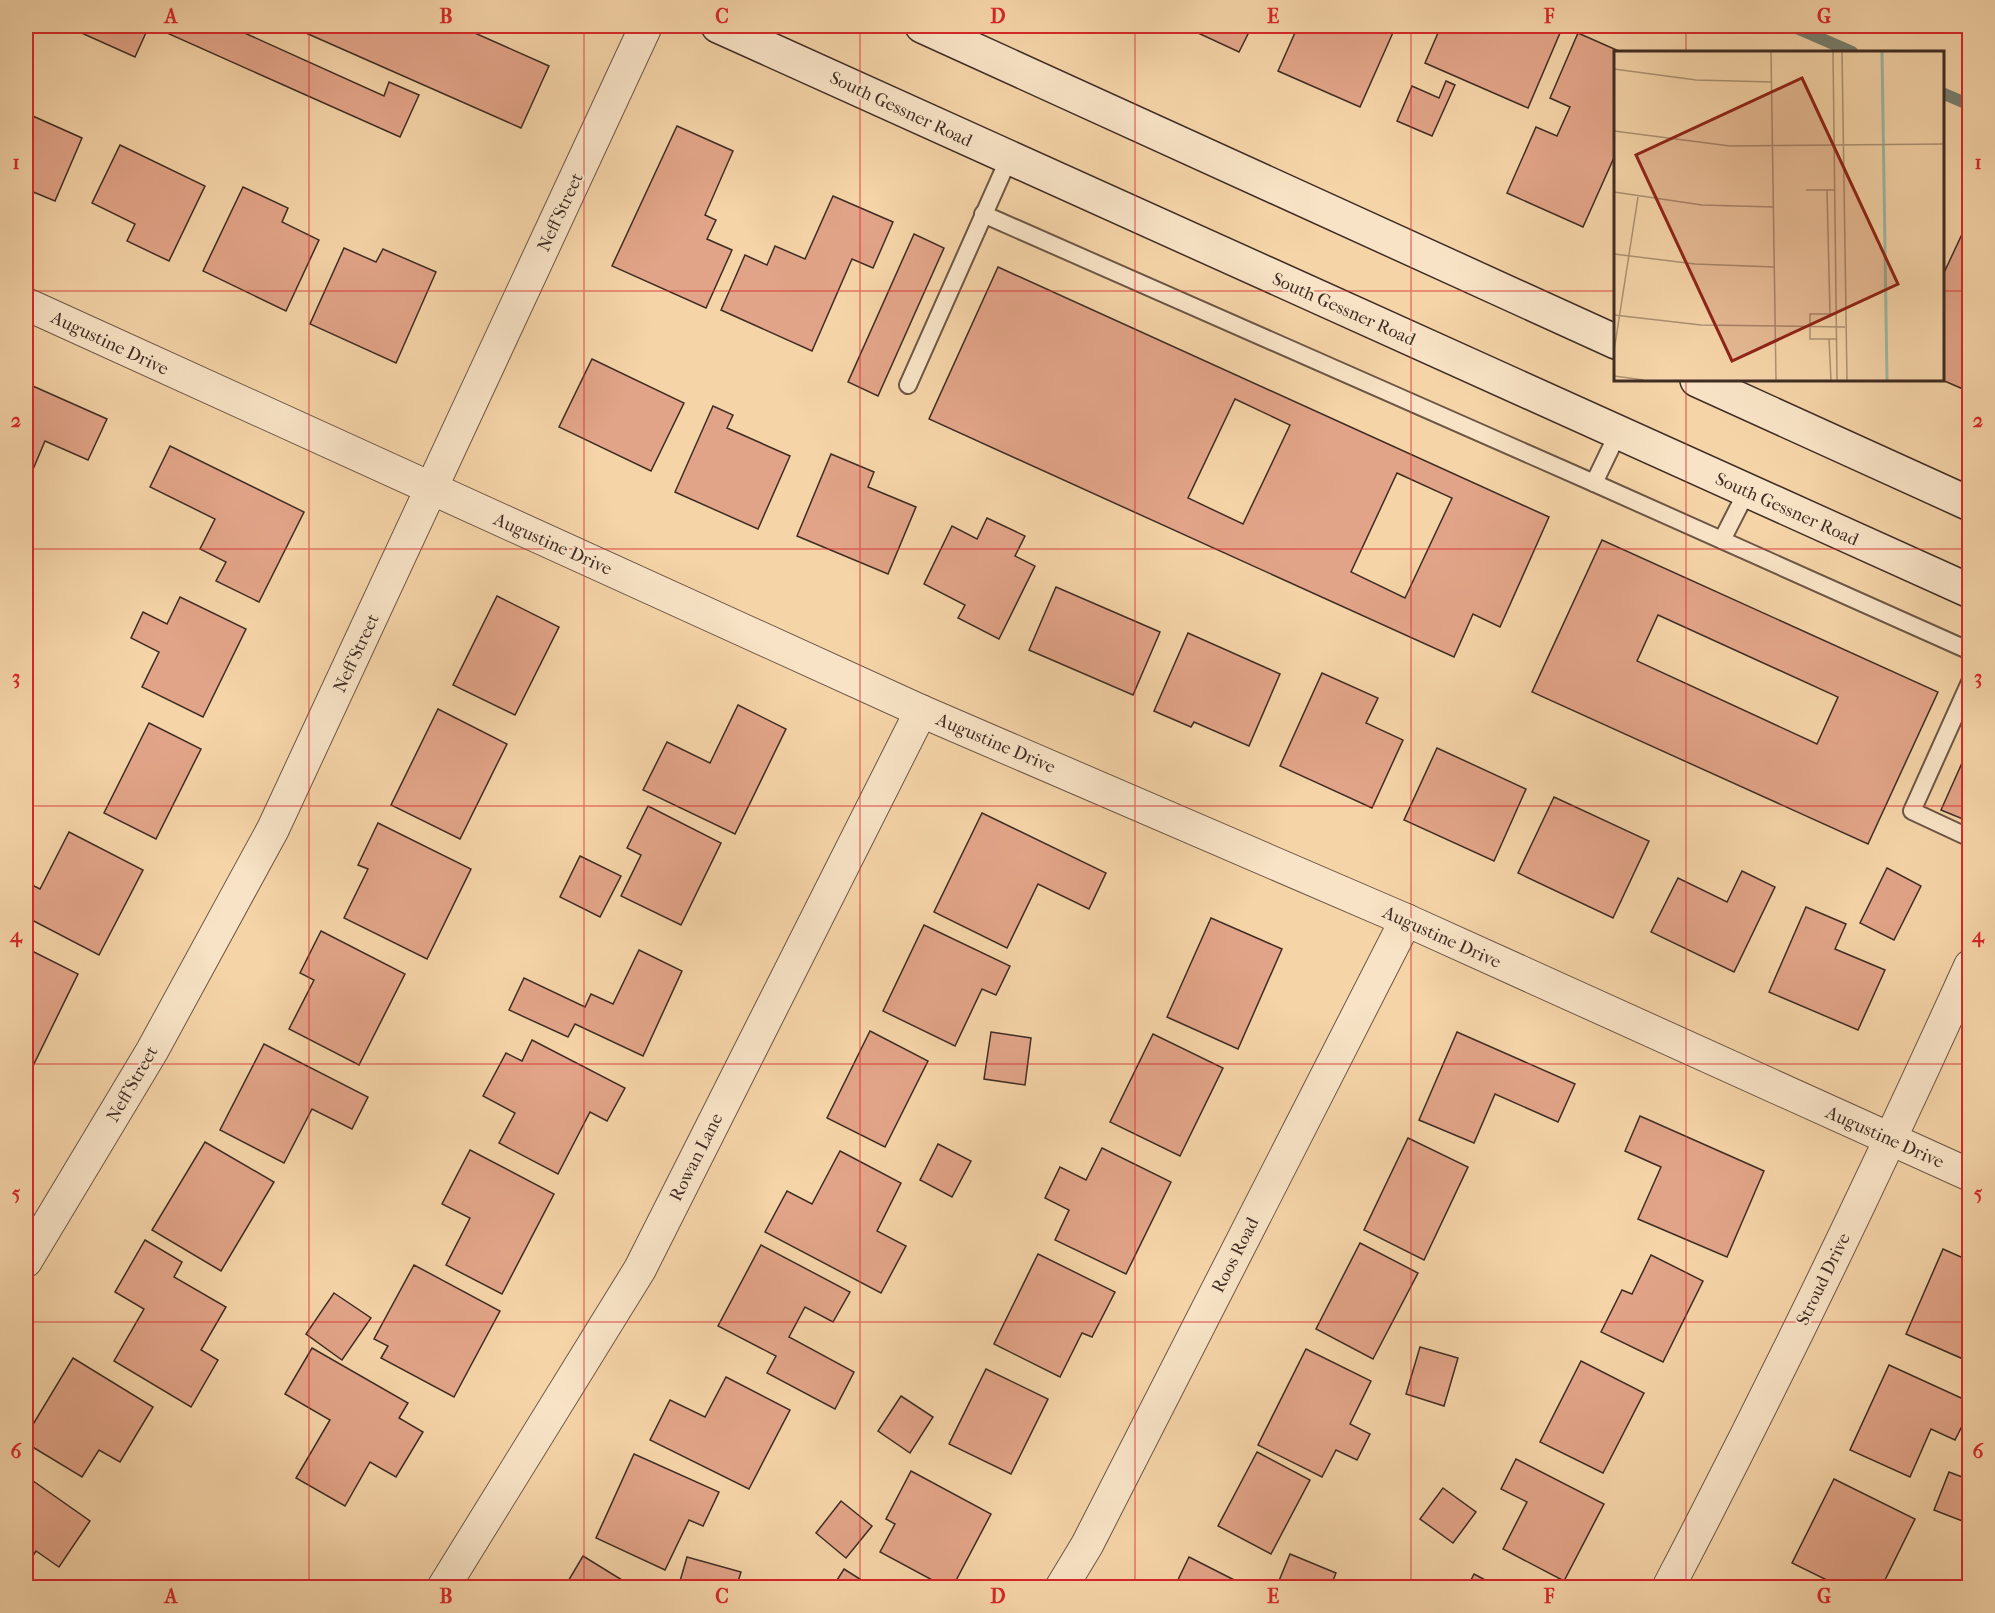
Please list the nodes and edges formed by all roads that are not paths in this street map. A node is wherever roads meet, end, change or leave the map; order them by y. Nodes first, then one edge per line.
1 (646, 26) edge
2 (718, 26) edge
3 (922, 26) edge
4 (1009, 158) junction
5 (983, 214) junction
6 (26, 304) edge
7 (1614, 341) edge
8 (1699, 381) edge
9 (908, 385) dead end
10 (1619, 431) junction
11 (1594, 483) junction
12 (433, 490) junction
13 (1747, 491) junction
14 (1970, 504) edge
15 (1722, 540) junction
16 (1970, 591) edge
17 (1970, 651) edge
18 (1970, 682) edge
19 (921, 711) junction
20 (1970, 838) edge
21 (1406, 920) junction
22 (1970, 966) edge
23 (1891, 1140) junction
24 (1970, 1175) edge
25 (26, 1261) edge
26 (443, 1587) edge
27 (1061, 1587) edge
28 (1668, 1587) edge

1 - 12 street, Neff Street
2 - 4 main road, South Gessner Road
3 - 7 main road
4 - 5 lane
4 - 10 main road, South Gessner Road
5 - 9 lane
5 - 11 lane
6 - 12 street, Augustine Drive
8 - 14 main road
10 - 11 lane
10 - 13 main road, South Gessner Road
11 - 15 lane
12 - 19 street, Augustine Drive
12 - 25 street, Neff Street
13 - 15 lane
13 - 16 main road, South Gessner Road
15 - 17 lane
18 - 20 lane
19 - 21 street, Augustine Drive
19 - 26 street, Rowan Lane
21 - 23 street, Augustine Drive
21 - 27 street, Roos Road
22 - 23 street, Stroud Drive
23 - 24 street, Augustine Drive
23 - 28 street, Stroud Drive

